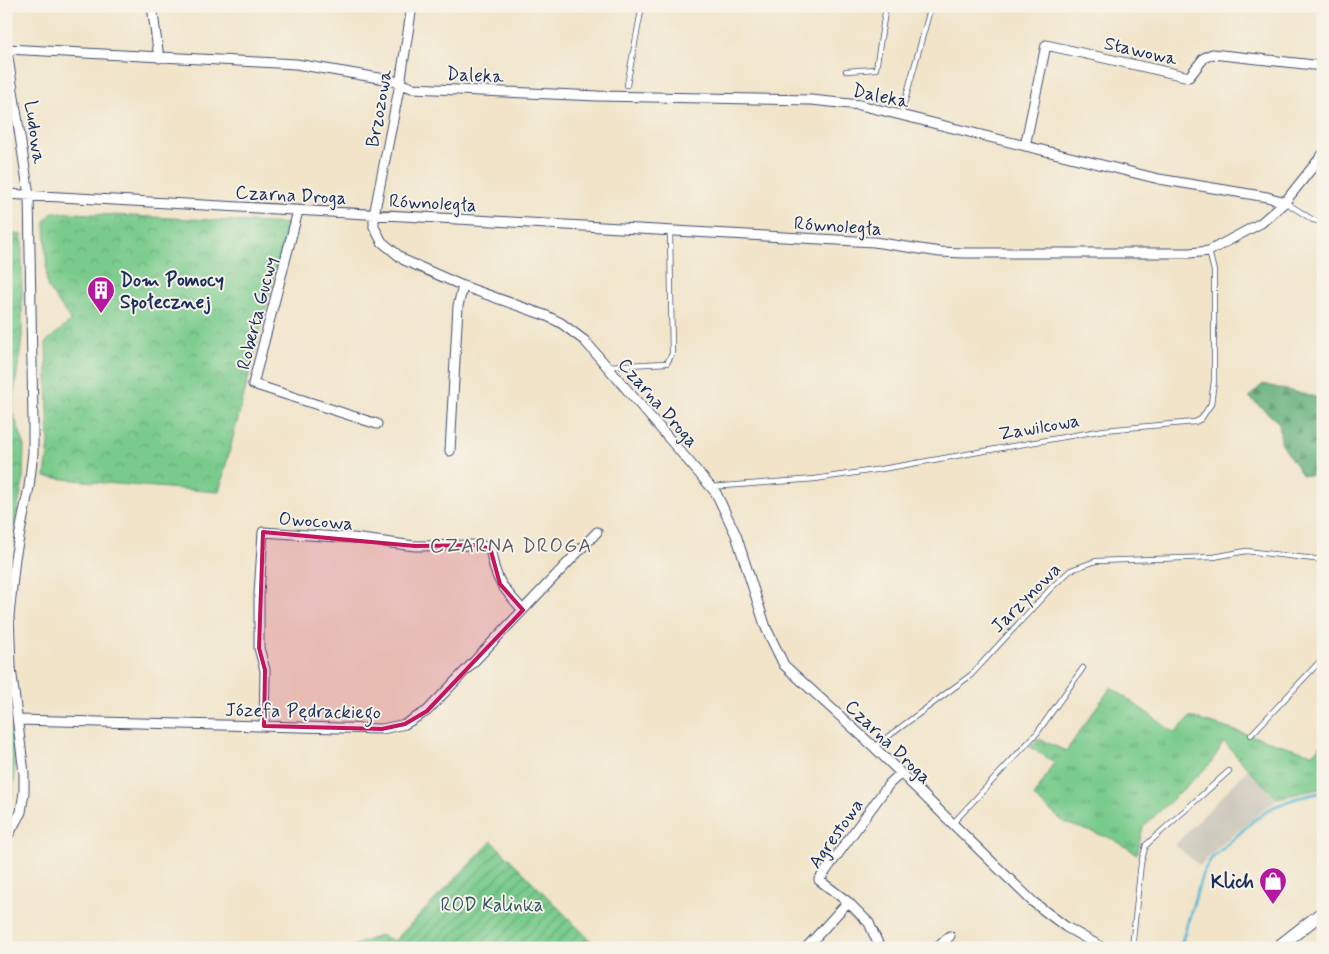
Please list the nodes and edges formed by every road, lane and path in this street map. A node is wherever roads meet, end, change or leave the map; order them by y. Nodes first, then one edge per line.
1 (152, 6) edge
2 (412, 6) edge
3 (642, 6) edge
4 (886, 6) edge
5 (930, 6) edge
6 (7, 47) edge
7 (159, 58) junction
8 (1323, 66) edge
9 (846, 71) dead end
10 (400, 84) junction
11 (627, 85) dead end
12 (901, 115) junction
13 (1024, 146) junction
14 (1323, 154) edge
15 (6, 194) edge
16 (29, 195) junction
17 (1286, 202) junction
18 (298, 212) junction
19 (374, 215) junction
20 (1323, 222) edge
21 (670, 232) junction
22 (1210, 251) junction
23 (463, 286) junction
24 (606, 366) junction
25 (377, 424) dead end
26 (450, 451) dead end
27 (711, 487) junction
28 (597, 532) dead end
29 (1323, 560) edge
30 (523, 610) junction
31 (1323, 658) edge
32 (1083, 668) dead end
33 (18, 720) junction
34 (264, 726) junction
35 (1251, 735) dead end
36 (874, 747) junction
37 (1229, 771) dead end
38 (900, 774) junction
39 (952, 824) junction
40 (6, 839) edge
41 (848, 902) junction
42 (1323, 912) edge
43 (950, 936) dead end
44 (806, 948) edge
45 (880, 948) edge
46 (937, 948) edge
47 (1103, 948) edge
48 (1132, 948) edge
49 (1277, 948) edge

1 - 7 street
2 - 10 street, Brzozowa
3 - 11 lane
4 - 9 lane
5 - 12 lane
6 - 7 street, Daleka
6 - 16 street, Ludowa
7 - 10 street, Daleka
8 - 13 street, Stawowa
10 - 12 street, Daleka
10 - 19 street, Brzozowa
12 - 13 street, Daleka
13 - 17 street, Daleka
14 - 17 street
15 - 16 street, Czarna Droga
16 - 18 street, Czarna Droga
16 - 33 street, Ludowa
17 - 20 lane
17 - 22 street, Równoległa
18 - 19 street, Czarna Droga
18 - 25 street, Roberta Gucwy
19 - 21 street, Równoległa
19 - 23 street, Czarna Droga
21 - 22 street, Równoległa
21 - 24 lane
22 - 27 lane, Zawilcowa
23 - 24 street, Czarna Droga
23 - 26 street
24 - 27 street, Czarna Droga
27 - 36 street, Czarna Droga
28 - 30 street, Józefa Pędrackiego
29 - 36 lane, Jarzynowa
30 - 34 street, Józefa Pędrackiego
30 - 34 street, Owocowa
31 - 35 lane
32 - 39 lane
33 - 34 street, Józefa Pędrackiego
33 - 40 street, Ludowa
36 - 38 street, Czarna Droga
37 - 48 lane
38 - 39 street, Czarna Droga
38 - 41 street, Agrestowa
39 - 47 street, Czarna Droga
41 - 44 street
41 - 45 street
42 - 49 main road
43 - 46 street

